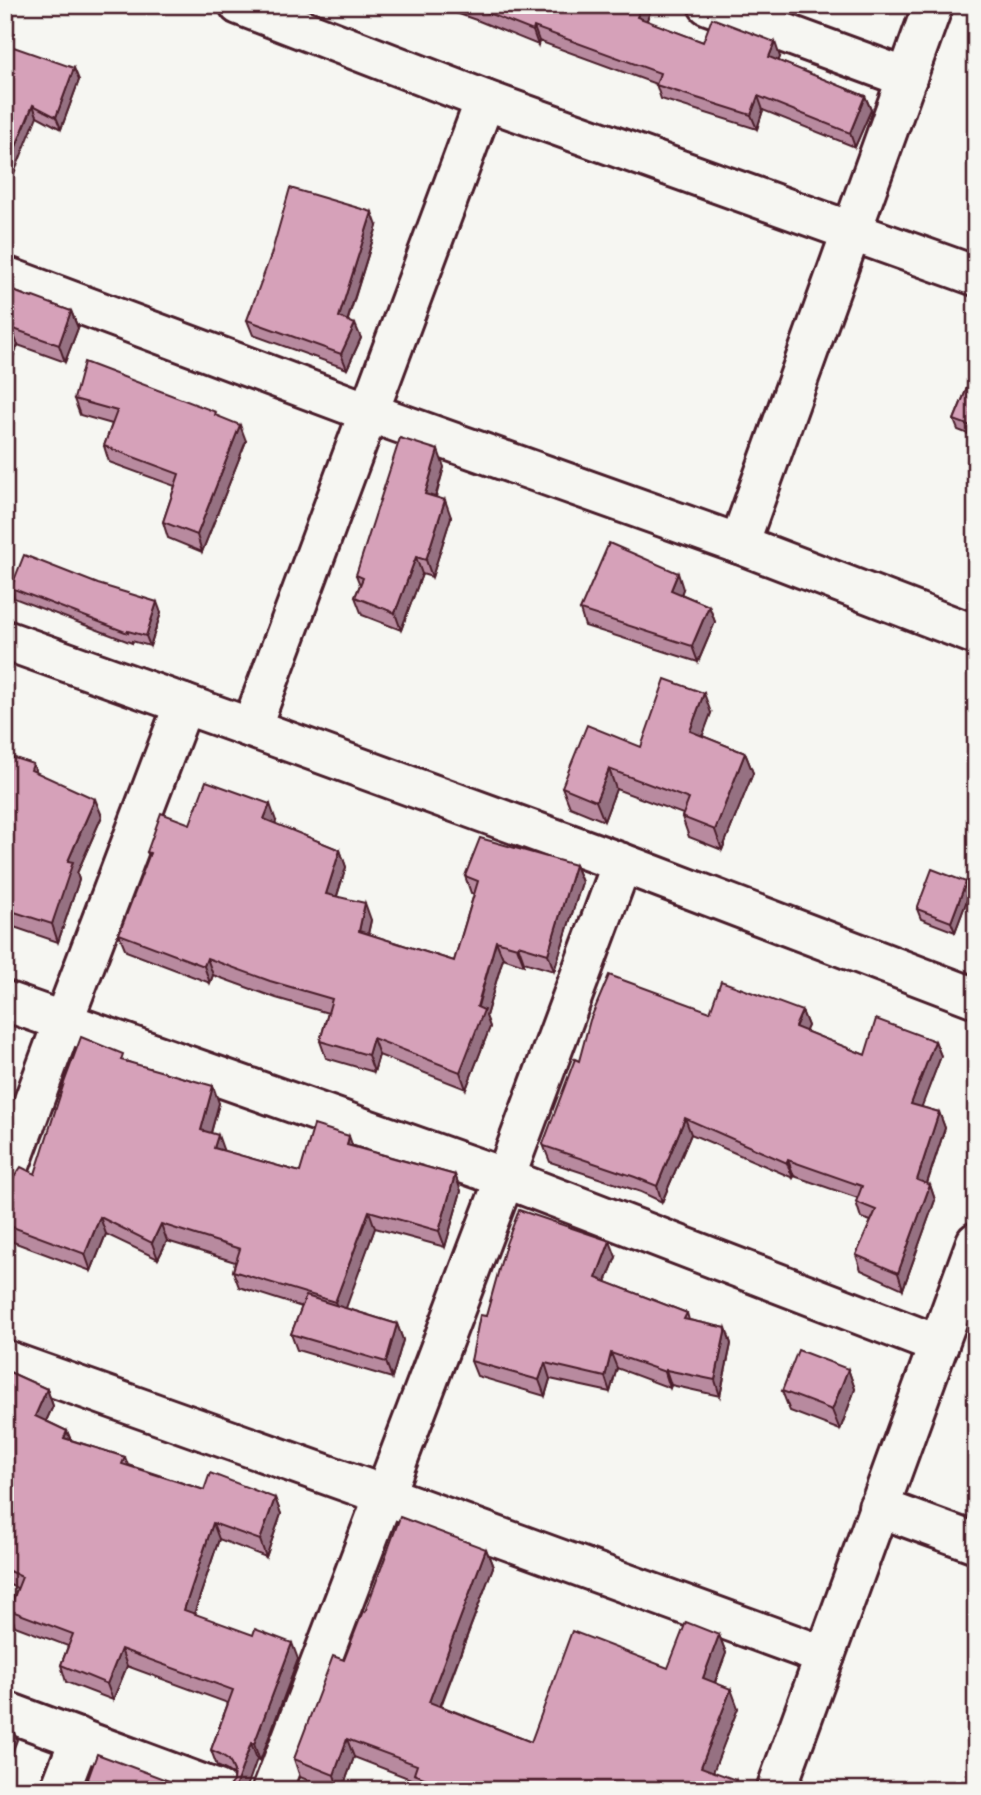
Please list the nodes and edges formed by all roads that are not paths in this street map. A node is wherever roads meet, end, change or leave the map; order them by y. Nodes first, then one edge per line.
1 (239, 5) edge
2 (708, 5) edge
3 (933, 5) edge
4 (907, 78) junction
5 (485, 100) junction
6 (852, 231) junction
7 (5, 276) edge
8 (976, 276) edge
9 (368, 412) junction
10 (738, 544) junction
11 (976, 635) edge
12 (5, 640) edge
13 (184, 704) junction
14 (251, 728) junction
15 (622, 863) junction
16 (976, 998) edge
17 (5, 1000) edge
18 (63, 1022) junction
19 (505, 1178) junction
20 (5, 1179) edge
21 (976, 1242) edge
22 (939, 1345) junction
23 (5, 1360) edge
24 (384, 1495) junction
25 (878, 1507) junction
26 (976, 1543) edge
27 (825, 1656) junction
28 (5, 1711) edge
29 (80, 1738) junction
30 (60, 1790) edge
31 (218, 1790) edge
32 (272, 1790) edge
33 (776, 1790) edge

1 - 5 street
2 - 4 street
3 - 4 street
4 - 6 street
5 - 6 street
5 - 9 street
6 - 8 street
6 - 10 street
7 - 9 street
9 - 10 street
9 - 14 street
10 - 11 street
12 - 13 street
13 - 14 street
13 - 18 street
14 - 15 street
15 - 16 street
15 - 19 street
17 - 18 street
18 - 19 street
18 - 20 street
19 - 22 street
19 - 24 street
21 - 22 street
22 - 25 street
23 - 24 street
24 - 27 street
24 - 32 street
25 - 26 street
25 - 27 street
27 - 33 street
28 - 29 street
29 - 30 street
29 - 31 street

